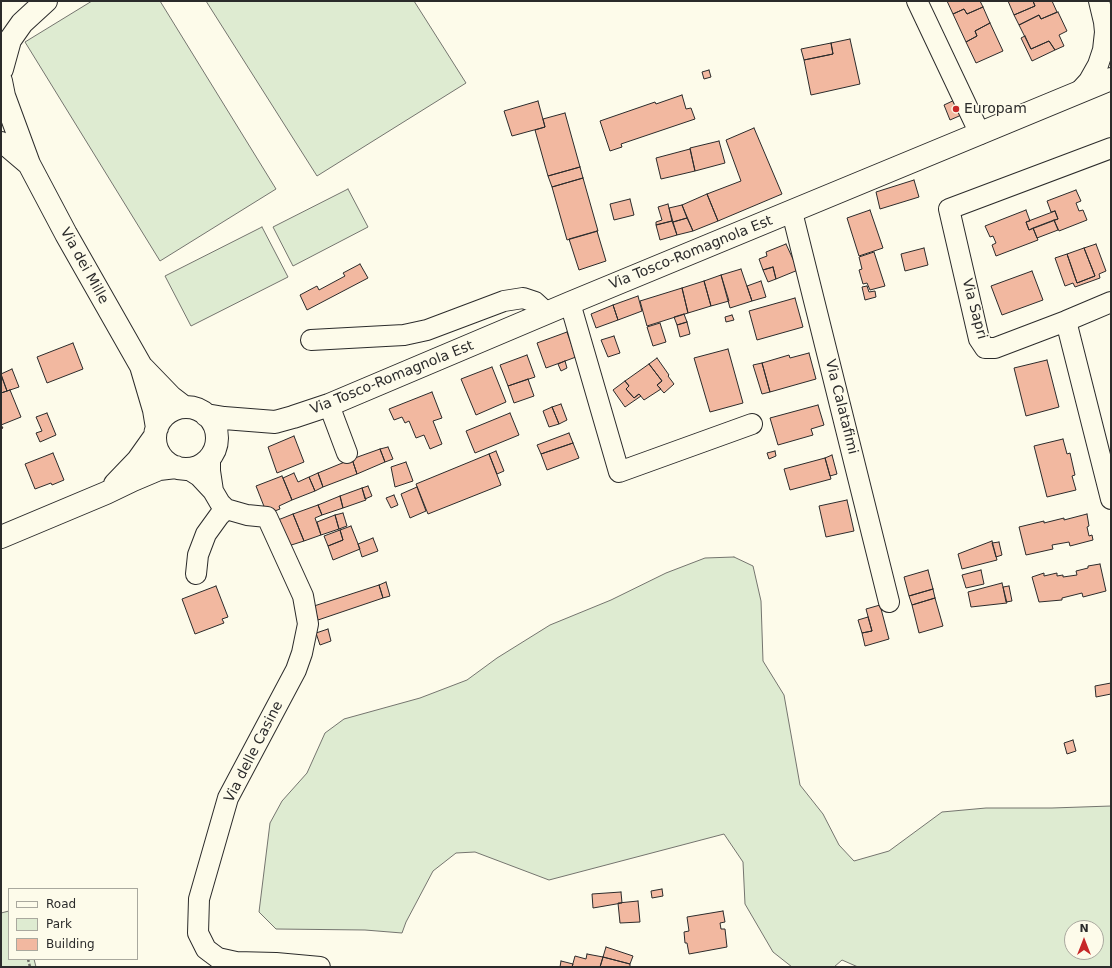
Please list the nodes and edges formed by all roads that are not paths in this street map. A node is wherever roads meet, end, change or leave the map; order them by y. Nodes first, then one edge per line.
1 (46, 1) edge
2 (917, 1) edge
3 (1099, 1) edge
4 (1108, 39) edge
5 (1, 47) edge
6 (1, 74) edge
7 (1111, 79) edge
8 (1079, 92) junction
9 (980, 134) junction
10 (1, 143) edge
11 (1111, 148) edge
12 (29, 164) junction
13 (792, 212) junction
14 (570, 302) junction
15 (1111, 302) edge
16 (547, 313) junction
17 (1066, 321) junction
18 (311, 340) dead end
19 (140, 366) junction
20 (329, 405) junction
21 (184, 408) junction
22 (206, 415) junction
23 (270, 422) junction
24 (752, 424) dead end
25 (156, 432) junction
26 (347, 453) dead end
27 (212, 454) junction
28 (182, 468) junction
29 (213, 492) junction
30 (106, 494) junction
31 (1111, 497) edge
32 (226, 509) junction
33 (1, 537) edge
34 (196, 574) dead end
35 (889, 602) dead end
36 (320, 967) edge

1 - 6 main road
2 - 9 street
3 - 4 street
4 - 8 street
5 - 6 main road, Via dei Mille
6 - 12 main road, Via dei Mille
7 - 8 main road, Via Tosco-Romagnola Est
8 - 9 main road, Via Tosco-Romagnola Est
9 - 13 main road, Via Tosco-Romagnola Est
10 - 12 main road, Via dei Mille
11 - 17 street, Via Sapri
12 - 19 main road, Via dei Mille
13 - 14 main road, Via Tosco-Romagnola Est
13 - 35 street, Via Calatafimi
14 - 16 main road, Via Tosco-Romagnola Est
14 - 24 street
15 - 17 street, Via Sapri
16 - 18 street
16 - 20 main road, Via Tosco-Romagnola Est
17 - 31 street
19 - 21 main road, Via dei Mille
19 - 25 main road, Via dei Mille
20 - 23 main road, Via Tosco-Romagnola Est
20 - 26 street
21 - 22 main road, Via Tosco-Romagnola Est
21 - 25 main road, Via Tosco-Romagnola Est
22 - 23 main road, Via Tosco-Romagnola Est
22 - 27 main road
23 - 27 main road, Via Tosco-Romagnola Est
25 - 28 main road
25 - 30 main road, Via Tosco-Romagnola Est
27 - 28 main road, Via Tosco-Romagnola Est
27 - 29 street
28 - 29 street
28 - 30 main road, Via Tosco-Romagnola Est
29 - 32 street
30 - 33 main road, Via Tosco-Romagnola Est
32 - 34 street
32 - 36 street, Via delle Casine

